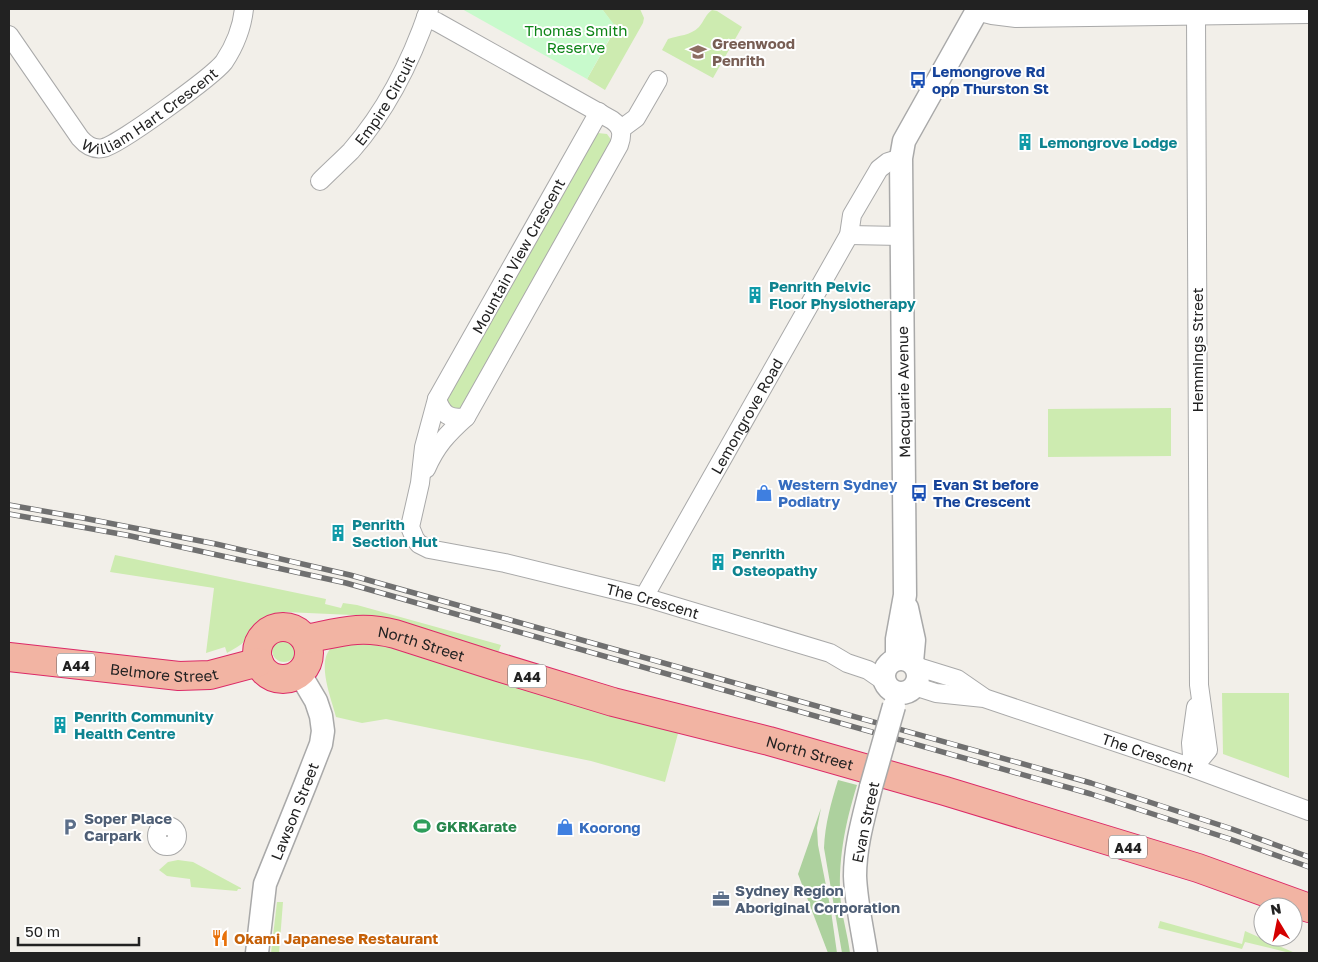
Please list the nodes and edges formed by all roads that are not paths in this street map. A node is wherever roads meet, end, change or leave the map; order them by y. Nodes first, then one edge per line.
1 (244, 9) edge
2 (977, 10) edge
3 (428, 13) edge
4 (1309, 14) edge
5 (1196, 15) junction
6 (9, 35) edge
7 (658, 80) dead end
8 (599, 112) junction
9 (621, 129) junction
10 (901, 158) junction
11 (320, 181) dead end
12 (849, 235) junction
13 (902, 236) junction
14 (437, 399) junction
15 (466, 416) junction
16 (420, 483) junction
17 (415, 540) joint
18 (644, 597) junction
19 (306, 640) junction
20 (9, 657) edge
21 (258, 662) junction
22 (300, 674) junction
23 (902, 679) junction
24 (1194, 768) junction
25 (1309, 811) edge
26 (1309, 908) edge
27 (257, 953) edge
28 (866, 953) edge

1 - 6 street, William Hart Crescent
2 - 5 street
2 - 10 street
3 - 8 street
3 - 11 street, Empire Circuit
4 - 5 street
5 - 24 street, Hemmings Street
7 - 9 street
8 - 9 street
8 - 14 street, Mountain View Crescent
9 - 15 street, Mountain View Crescent
10 - 12 street, Lemongrove Road
10 - 13 street, Macquarie Avenue
12 - 13 street
12 - 18 street, Lemongrove Road
13 - 23 street, Macquarie Avenue
14 - 15 street
14 - 16 street, Mountain View Crescent
15 - 16 street, Mountain View Crescent
16 - 17 street, Mountain View Crescent
17 - 18 street, The Crescent
18 - 23 street, The Crescent
19 - 21 highway
19 - 22 highway
19 - 26 highway, North Street / A44
20 - 21 highway, Belmore Street / A44
21 - 22 highway
22 - 27 street, Lawson Street
23 - 24 street, The Crescent
23 - 28 street, Evan Street, bridge
24 - 25 street, The Crescent

